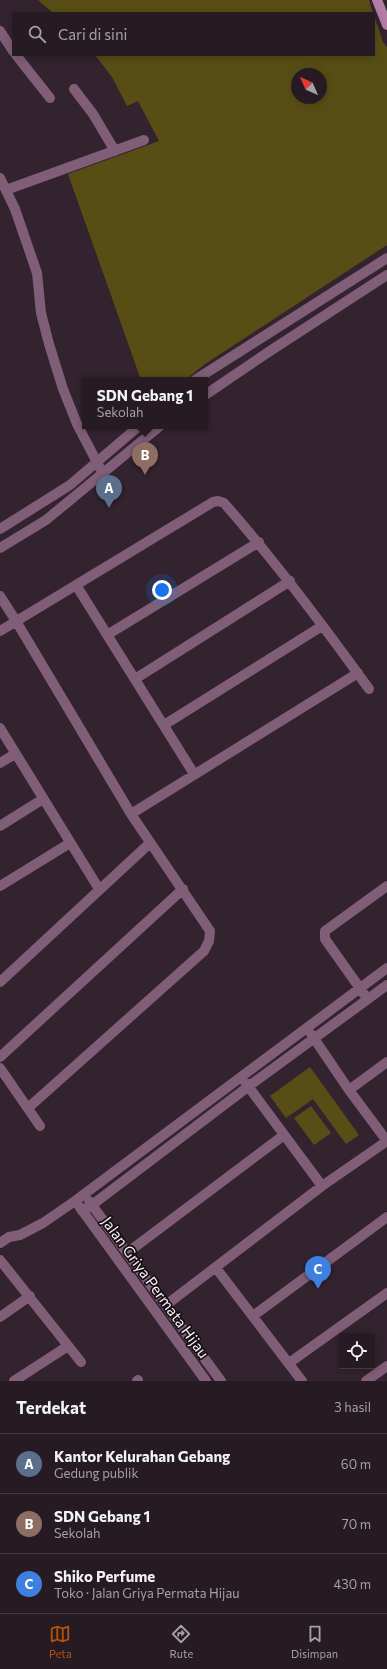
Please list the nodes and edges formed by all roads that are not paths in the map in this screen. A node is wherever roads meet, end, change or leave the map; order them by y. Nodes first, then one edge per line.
1 (377, 0) edge
2 (387, 25) edge
3 (0, 31) edge
4 (9, 46) edge
5 (17, 56) edge
6 (74, 89) dead end
7 (50, 98) dead end
8 (144, 140) dead end
9 (115, 150) junction
10 (0, 178) edge
11 (6, 190) junction
12 (387, 258) edge
13 (387, 275) edge
14 (261, 338) junction
15 (270, 351) junction
16 (200, 377) edge
17 (208, 393) edge
18 (136, 429) edge
19 (156, 429) edge
20 (97, 462) junction
21 (102, 472) junction
22 (0, 529) edge
23 (259, 542) junction
24 (0, 548) edge
25 (290, 582) junction
26 (76, 585) junction
27 (0, 596) edge
28 (16, 621) junction
29 (322, 626) junction
30 (0, 631) edge
31 (107, 635) junction
32 (358, 673) junction
33 (135, 679) junction
34 (369, 689) dead end
35 (164, 725) junction
36 (0, 728) edge
37 (15, 754) junction
38 (0, 763) edge
39 (194, 774) junction
40 (43, 799) junction
41 (131, 814) junction
42 (0, 826) edge
43 (70, 843) junction
44 (150, 843) junction
45 (0, 886) edge
46 (387, 886) edge
47 (99, 889) junction
48 (182, 889) junction
49 (387, 968) edge
50 (0, 982) edge
51 (387, 985) edge
52 (361, 988) junction
53 (368, 998) junction
54 (307, 1028) junction
55 (314, 1039) junction
56 (0, 1058) edge
57 (387, 1062) edge
58 (0, 1068) edge
59 (241, 1078) junction
60 (249, 1086) junction
61 (349, 1090) junction
62 (28, 1108) junction
63 (40, 1126) dead end
64 (284, 1135) junction
65 (387, 1141) edge
66 (322, 1186) junction
67 (85, 1194) junction
68 (75, 1202) junction
69 (92, 1205) junction
70 (82, 1211) junction
71 (387, 1217) edge
72 (0, 1243) edge
73 (127, 1253) junction
74 (0, 1260) edge
75 (216, 1268) junction
76 (387, 1292) edge
77 (30, 1296) junction
78 (166, 1305) junction
79 (253, 1316) junction
80 (0, 1317) edge
81 (68, 1346) junction
82 (81, 1362) dead end
83 (288, 1363) junction
84 (387, 1366) edge
85 (14, 1381) edge
86 (206, 1381) edge
87 (221, 1381) edge
88 (302, 1381) edge
89 (366, 1381) edge

1 - 2 main road
3 - 4 street
5 - 7 street
6 - 9 street
8 - 9 street
9 - 11 street
10 - 11 street
11 - 20 street
12 - 14 street
13 - 15 street
14 - 15 street
14 - 16 street
15 - 17 street
18 - 20 street
19 - 21 street
20 - 21 street
20 - 22 street
21 - 24 street
23 - 25 street
23 - 26 street
23 - 31 street
25 - 29 street
25 - 33 street
26 - 28 street
26 - 31 street
27 - 28 street
28 - 30 street
28 - 41 street
29 - 32 street
29 - 35 street
31 - 33 street
32 - 34 street
32 - 39 street
33 - 35 street
35 - 39 street
36 - 37 street
37 - 38 street
37 - 40 street
39 - 41 street
40 - 42 street
40 - 43 street
41 - 44 street
43 - 45 street
43 - 47 street
44 - 47 street
44 - 48 street
46 - 52 street
47 - 50 street
48 - 56 street
48 - 62 street
49 - 52 street
51 - 53 street, Jalan Griya Permata Hijau
52 - 53 street
52 - 54 street
53 - 55 street, Jalan Griya Permata Hijau
54 - 55 street, Jalan Griya Permata Hijau
54 - 59 street
55 - 60 street, Jalan Griya Permata Hijau
55 - 61 street, Jalan Griya Permata Hijau
57 - 61 street
58 - 62 street
59 - 60 street
59 - 67 street
60 - 64 street
60 - 69 street, Jalan Griya Permata Hijau
61 - 65 street, Jalan Griya Permata Hijau
62 - 63 street
64 - 66 street
64 - 73 street, Jalan Griya Permata Hijau
65 - 66 street, Jalan Griya Permata Hijau
66 - 75 street, Jalan Griya Permata Hijau
67 - 68 street
67 - 69 street, Jalan Griya Permata Hijau
68 - 70 street, Jalan Griya Permata Hijau
68 - 72 street
69 - 70 street, Jalan Griya Permata Hijau
69 - 73 street, Jalan Griya Permata Hijau
70 - 86 street, Jalan Griya Permata Hijau
71 - 79 street
73 - 78 street, Jalan Griya Permata Hijau
74 - 77 street
75 - 78 street, Jalan Griya Permata Hijau
75 - 79 street
76 - 83 street
77 - 80 street
77 - 81 street
78 - 87 street, Jalan Griya Permata Hijau
79 - 83 street
81 - 82 street
81 - 85 street
83 - 88 street
84 - 89 street

